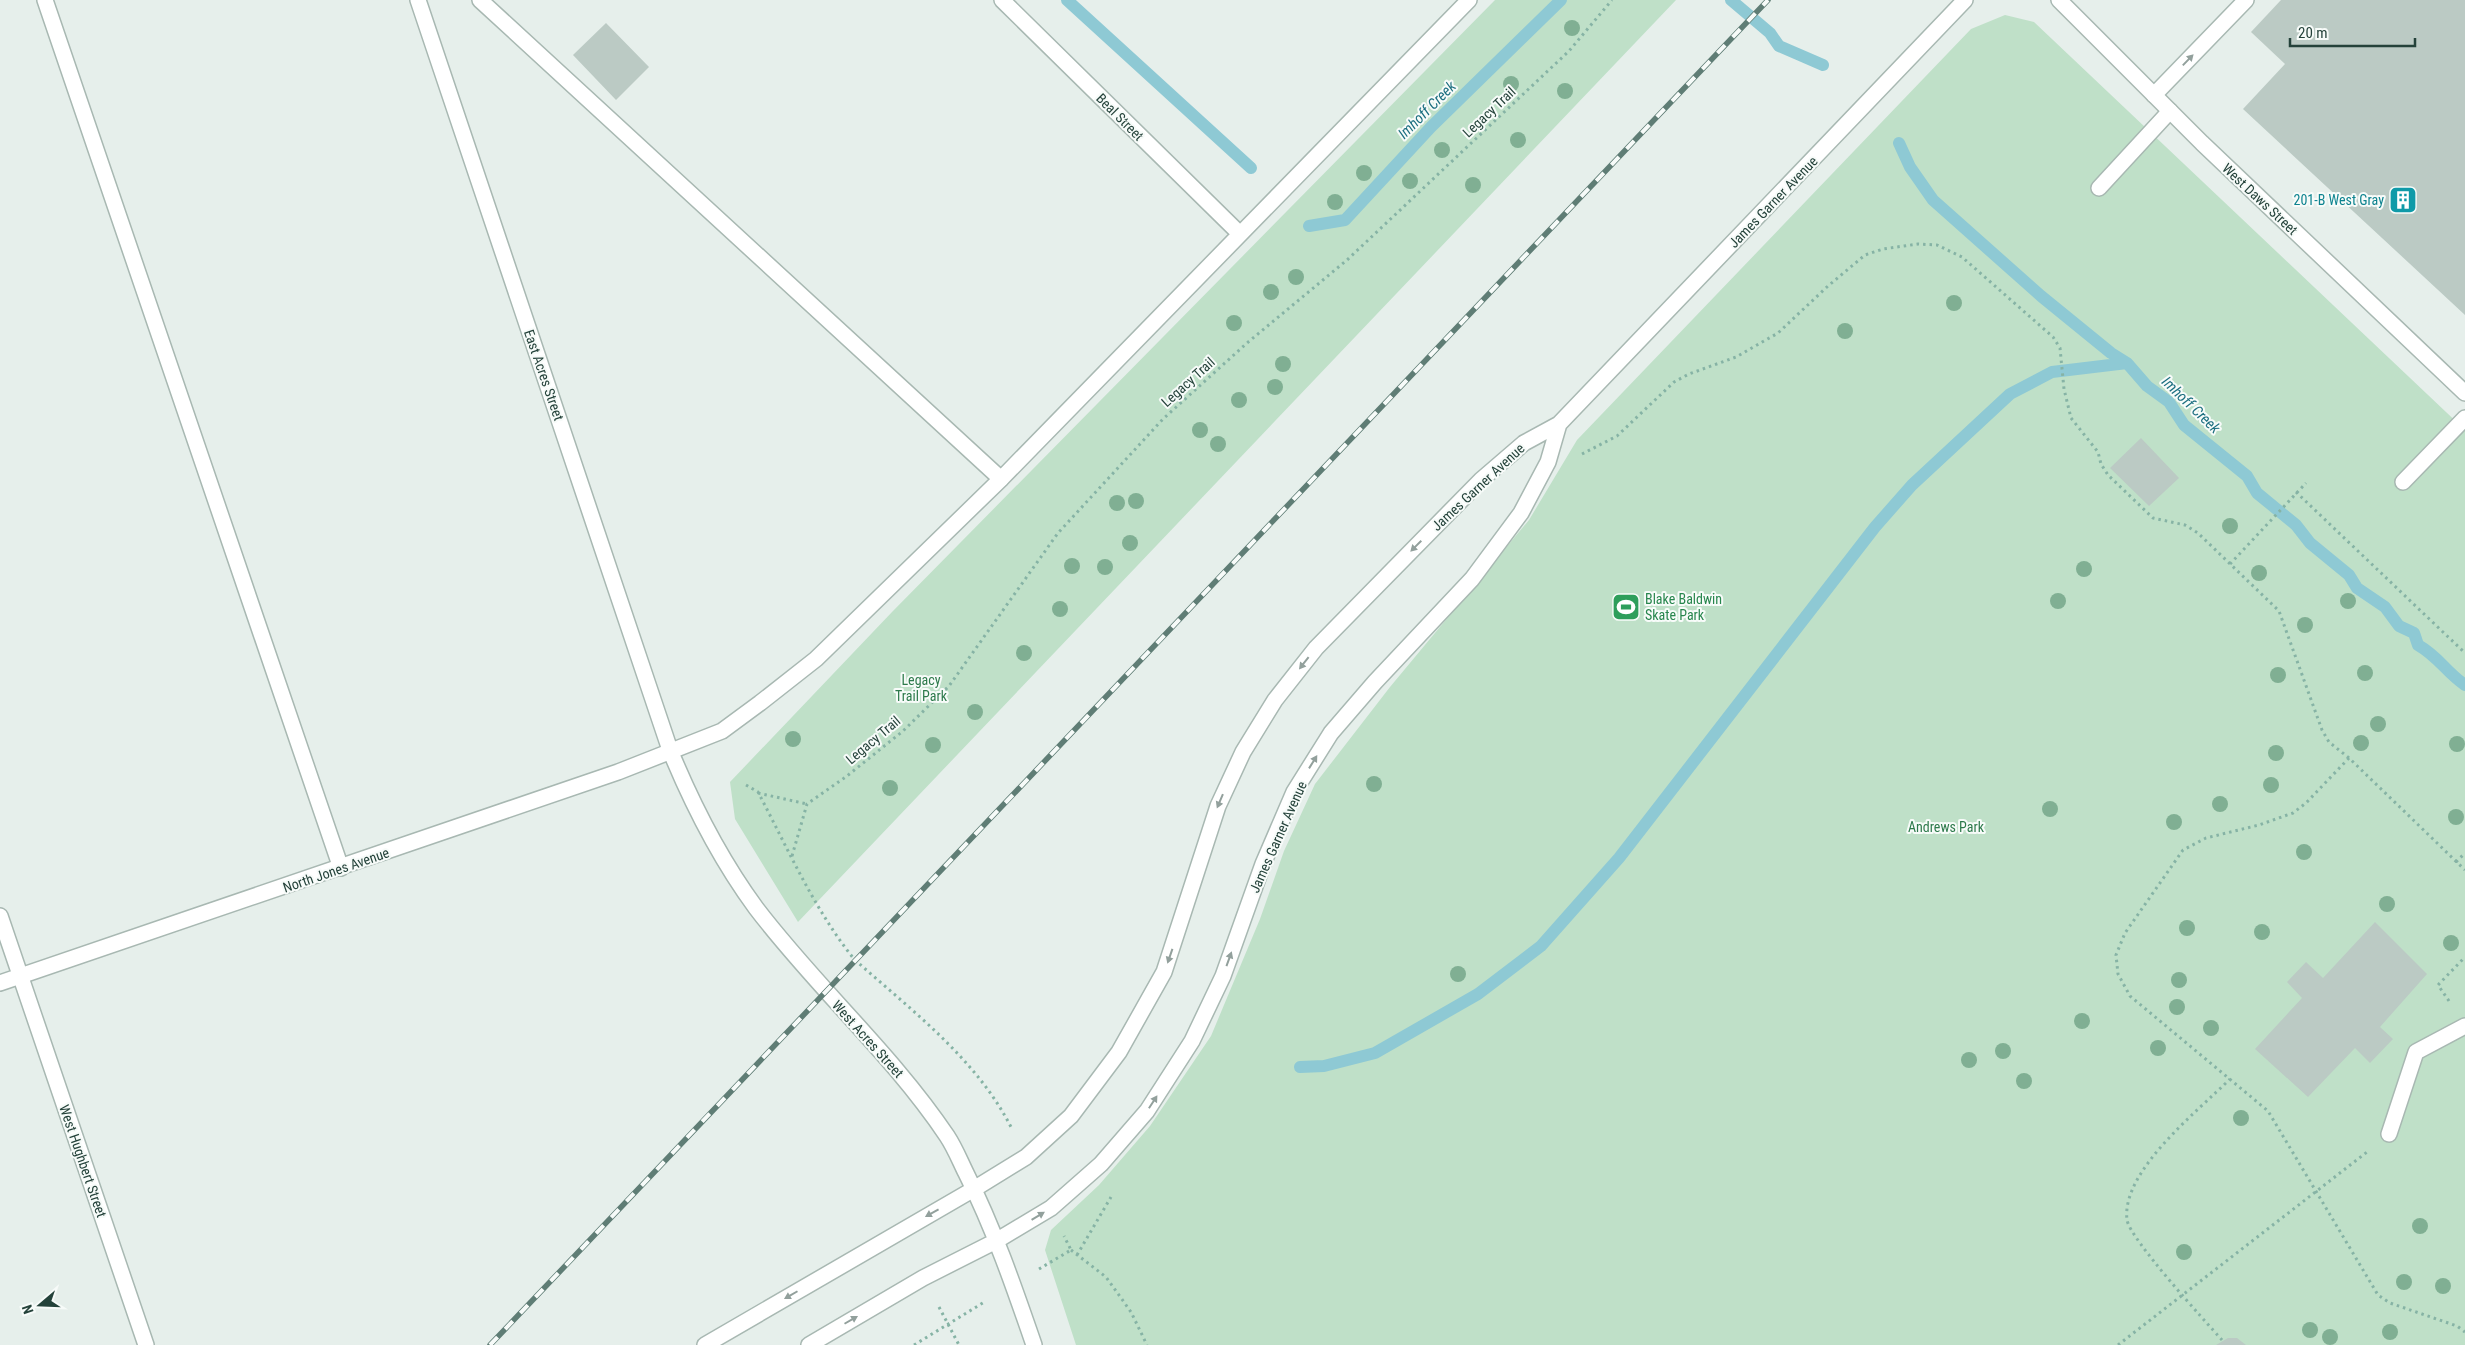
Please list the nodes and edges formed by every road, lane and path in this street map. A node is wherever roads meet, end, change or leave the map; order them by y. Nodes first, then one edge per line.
1 (45, 0) edge
2 (418, 0) edge
3 (480, 0) edge
4 (1002, 0) edge
5 (1469, 0) edge
6 (1612, 0) edge
7 (1965, 0) edge
8 (2059, 0) edge
9 (2246, 0) edge
10 (2154, 95) junction
11 (2170, 111) junction
12 (2099, 188) dead end
13 (1239, 233) junction
14 (2465, 393) edge
15 (2465, 418) edge
16 (1559, 424) junction
17 (1576, 461) dead end
18 (1001, 479) junction
19 (2404, 482) dead end
20 (2306, 483) dead end
21 (2296, 492) junction
22 (2230, 564) junction
23 (2465, 653) edge
24 (670, 750) junction
25 (2349, 758) junction
26 (746, 785) dead end
27 (758, 792) junction
28 (807, 804) junction
29 (2465, 853) edge
30 (792, 856) junction
31 (2456, 862) junction
32 (341, 868) junction
33 (2465, 870) edge
34 (0, 916) edge
35 (2465, 957) edge
36 (20, 976) junction
37 (0, 983) edge
38 (2454, 1007) dead end
39 (2465, 1026) edge
40 (2230, 1079) junction
41 (1007, 1120) dead end
42 (2389, 1134) joint
43 (974, 1190) junction
44 (1116, 1190) dead end
45 (2316, 1191) junction
46 (1061, 1229) dead end
47 (996, 1240) junction
48 (1071, 1250) junction
49 (1077, 1255) junction
50 (1049, 1264) dead end
51 (2183, 1295) junction
52 (939, 1307) dead end
53 (965, 1314) dead end
54 (948, 1325) junction
55 (2465, 1332) edge
56 (2222, 1340) dead end
57 (146, 1345) edge
58 (705, 1345) edge
59 (809, 1345) edge
60 (914, 1345) edge
61 (959, 1345) edge
62 (1034, 1345) edge
63 (1148, 1345) edge
64 (2118, 1345) edge

1 - 32 street
2 - 24 street, East Acres Street
3 - 18 street
4 - 13 street, Beal Street
5 - 13 street, North Jones Avenue
6 - 28 path, Legacy Trail
7 - 16 street, James Garner Avenue
8 - 10 street, West Daws Street
10 -> 9 street
10 - 11 street, West Daws Street
11 - 12 street
11 - 14 street, West Daws Street
13 - 18 street, North Jones Avenue
15 - 19 street
16 -> 43 street, James Garner Avenue
47 -> 16 street, James Garner Avenue
17 - 22 path
18 - 24 street, North Jones Avenue
20 - 21 path
21 - 22 path
21 - 23 path
22 - 25 path
24 - 32 street, North Jones Avenue
24 - 43 street, West Acres Street
25 - 31 path
25 - 40 path
26 - 27 path
27 - 28 path
27 - 30 path
28 - 30 path
29 - 31 path
30 - 41 path
31 - 33 path
32 - 36 street, North Jones Avenue
34 - 36 street, West Hughbert Street
35 - 38 path
36 - 37 street, North Jones Avenue
36 - 57 street, West Hughbert Street
39 - 42 street
40 - 45 path
40 - 51 path
42 - 45 path
43 - 47 street, West Acres Street
43 -> 58 street, James Garner Avenue
44 - 49 path
45 - 51 path
45 - 55 path
46 - 48 path
59 -> 47 street, James Garner Avenue
47 - 62 street, West Acres Street
48 - 49 path
48 - 50 path
49 - 63 path
51 - 56 path
51 - 64 path
52 - 54 path
53 - 54 path
54 - 60 path
54 - 61 path

